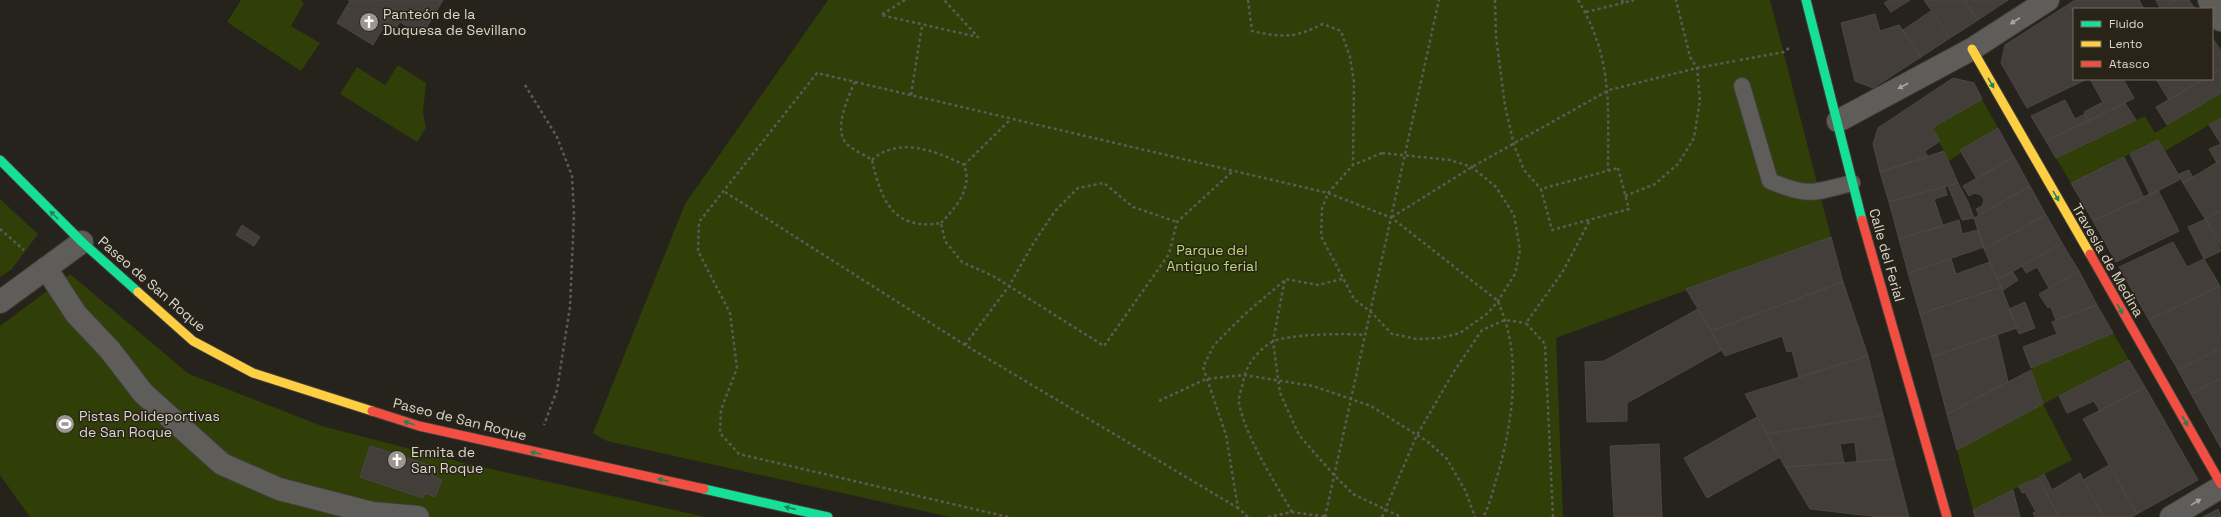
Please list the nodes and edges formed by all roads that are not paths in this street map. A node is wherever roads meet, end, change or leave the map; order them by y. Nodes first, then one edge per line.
1 (1806, 0) edge
2 (2048, 0) edge
3 (2209, 0) edge
4 (2221, 20) edge
5 (1972, 49) junction
6 (1742, 86) dead end
7 (1838, 122) junction
8 (0, 160) edge
9 (1852, 183) junction
10 (82, 242) junction
11 (46, 268) junction
12 (0, 302) edge
13 (2221, 486) edge
14 (418, 517) edge
15 (828, 517) edge
16 (1947, 517) edge
17 (2171, 517) edge

1 - 7 street, Calle del Ferial
2 -> 5 street
3 - 4 street
5 -> 7 street
5 -> 13 street, Travesía de Medina
6 - 9 lane
7 - 9 street, Calle del Ferial
10 -> 8 street, Paseo de San Roque
9 - 16 street, Calle del Ferial
10 - 11 street
15 -> 10 street, Paseo de San Roque
11 - 12 street
11 - 14 street
17 -> 13 street

